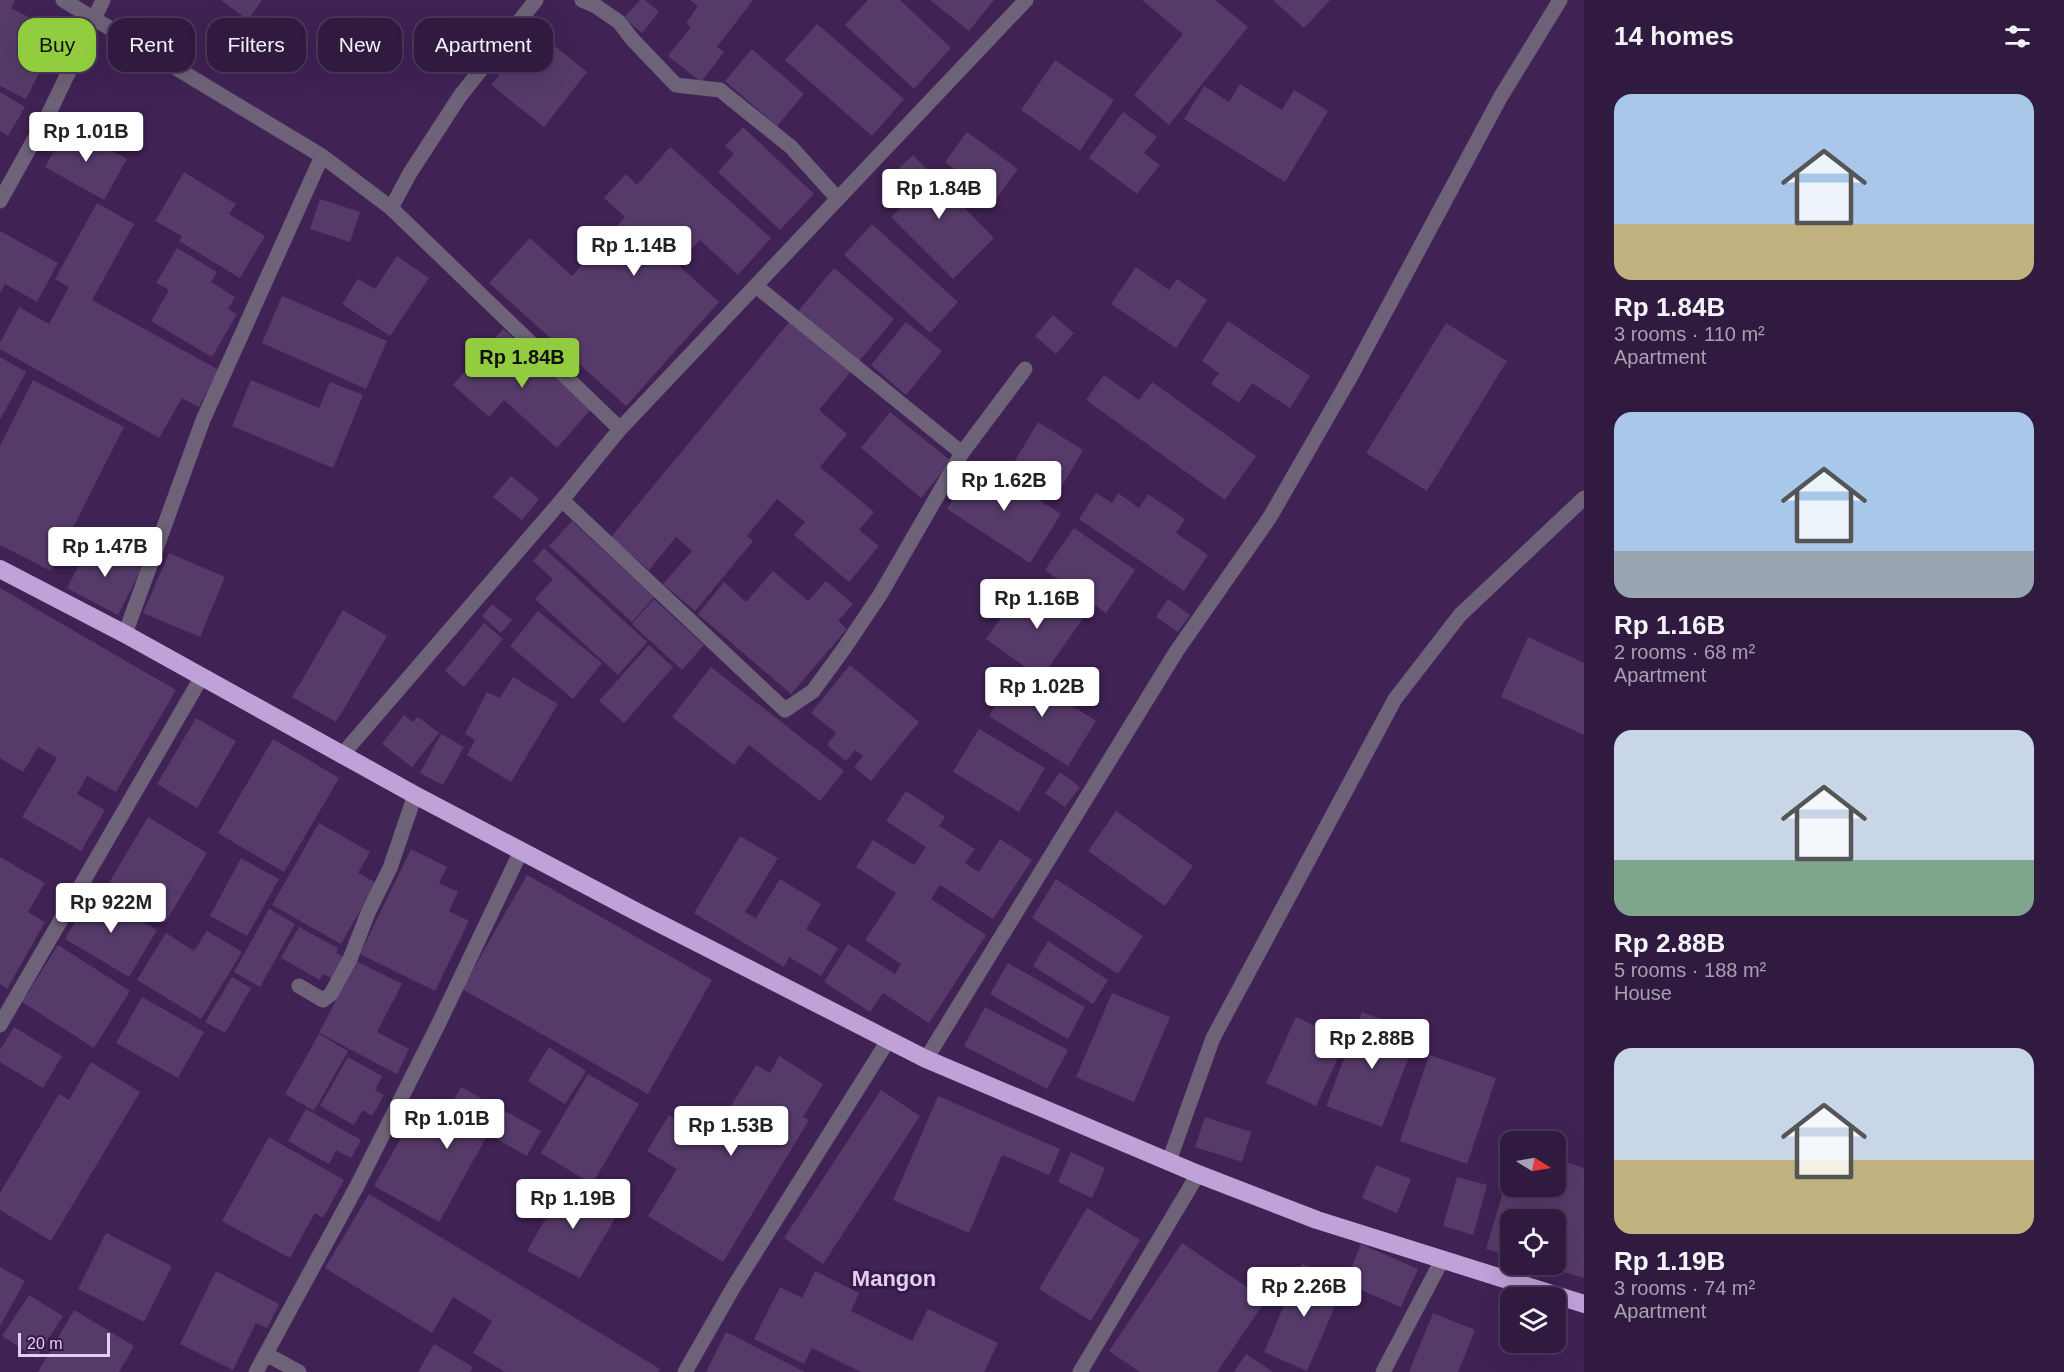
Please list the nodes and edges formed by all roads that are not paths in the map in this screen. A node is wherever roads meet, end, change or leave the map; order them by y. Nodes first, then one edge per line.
1 (63, 0) edge
2 (103, 0) edge
3 (536, 0) edge
4 (582, 0) edge
5 (1026, 0) edge
6 (1560, 0) edge
7 (94, 17) junction
8 (322, 156) junction
9 (838, 200) junction
10 (0, 201) edge
11 (392, 208) junction
12 (756, 286) junction
13 (1025, 369) dead end
14 (620, 429) junction
15 (962, 453) junction
16 (1584, 498) edge
17 (562, 500) junction
18 (0, 569) edge
19 (124, 634) junction
20 (201, 678) junction
21 (341, 756) junction
22 (415, 795) junction
23 (521, 851) junction
24 (298, 986) dead end
25 (0, 1025) edge
26 (889, 1039) junction
27 (926, 1059) junction
28 (1169, 1161) junction
29 (1198, 1174) junction
30 (1442, 1260) junction
31 (1584, 1304) edge
32 (266, 1354) junction
33 (256, 1372) edge
34 (299, 1372) edge
35 (685, 1372) edge
36 (1080, 1372) edge
37 (1383, 1372) edge

1 - 7 street
2 - 7 street
3 - 11 street
4 - 9 street
5 - 9 street
6 - 27 street
7 - 8 street
7 - 10 street
8 - 11 street
8 - 19 street
9 - 12 street
11 - 14 street
12 - 14 street
12 - 15 street
13 - 15 street
14 - 17 street
15 - 17 street
16 - 28 street
17 - 21 street
18 - 19 highway
19 - 20 highway
20 - 21 highway
20 - 25 street
21 - 22 highway
22 - 23 highway
22 - 24 street
23 - 26 highway
23 - 32 street
26 - 27 highway
26 - 35 street
27 - 28 highway
28 - 29 highway
29 - 30 highway
29 - 36 street
30 - 31 highway
30 - 37 street
32 - 33 street
32 - 34 street

